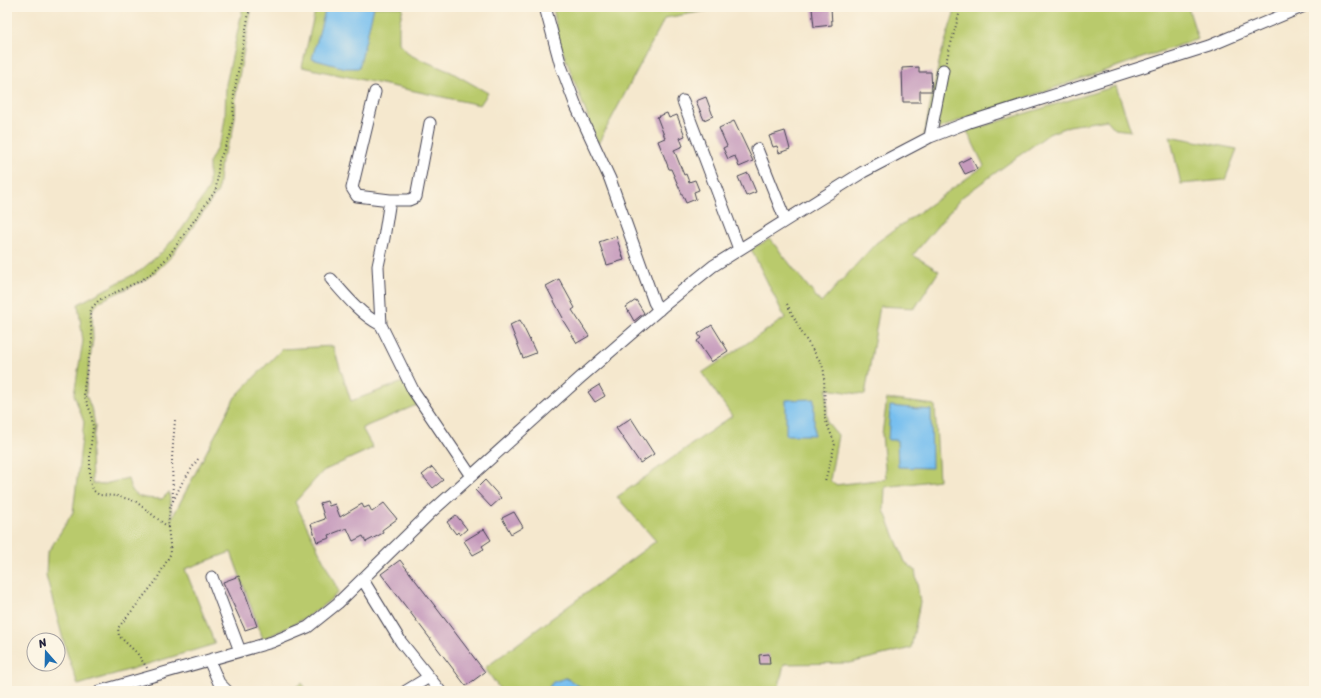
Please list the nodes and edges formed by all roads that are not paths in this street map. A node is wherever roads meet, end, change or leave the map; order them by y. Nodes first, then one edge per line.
1 (545, 7) edge
2 (1302, 7) edge
3 (944, 70) road end
4 (375, 92) dead end
5 (683, 101) dead end
6 (430, 123) dead end
7 (930, 137) junction
8 (758, 149) dead end
9 (390, 200) junction
10 (786, 219) junction
11 (739, 249) junction
12 (331, 279) dead end
13 (659, 310) junction
14 (381, 325) junction
15 (471, 476) junction
16 (212, 577) dead end
17 (363, 580) junction
18 (240, 651) junction
19 (209, 660) junction
20 (429, 677) junction
21 (120, 688) edge
22 (100, 691) edge
23 (227, 691) edge
24 (406, 691) edge
25 (440, 691) edge

1 - 13 street
2 - 7 street
3 - 7 street
4 - 9 street
5 - 11 street
6 - 9 street
7 - 10 street
8 - 10 street
9 - 14 street
10 - 11 street
11 - 13 street
12 - 14 street
13 - 15 street
14 - 15 street
15 - 17 street
16 - 18 street
17 - 18 street
17 - 20 street
18 - 19 street
19 - 21 street
19 - 23 street
20 - 24 street
20 - 25 street
21 - 22 street

